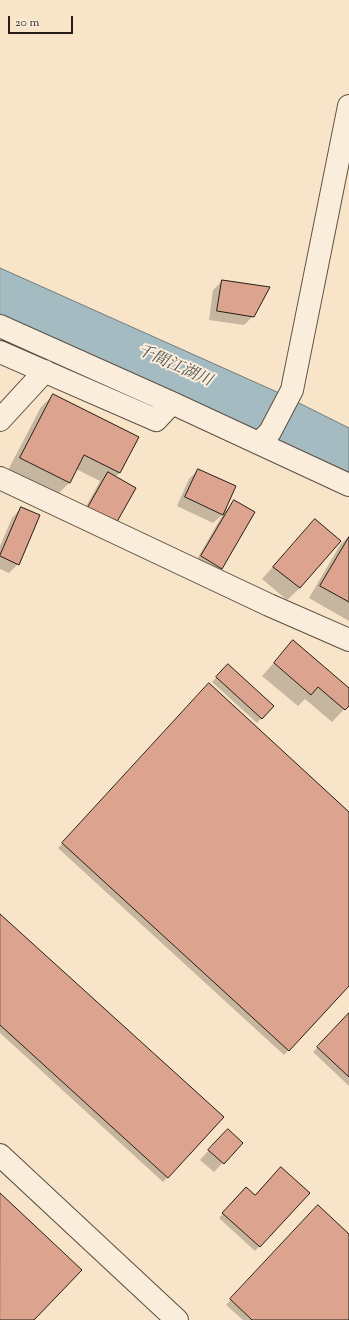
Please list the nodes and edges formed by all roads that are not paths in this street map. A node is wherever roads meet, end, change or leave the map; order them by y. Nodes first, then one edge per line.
1 (349, 106) edge
2 (0, 326) edge
3 (0, 352) edge
4 (44, 371) junction
5 (172, 403) junction
6 (0, 420) edge
7 (264, 437) junction
8 (0, 478) edge
9 (349, 485) edge
10 (349, 640) edge
11 (0, 1155) edge
12 (177, 1320) edge

1 - 7 street
2 - 5 street
3 - 4 street
4 - 5 street
4 - 6 street
5 - 7 street
7 - 9 street
8 - 10 street
11 - 12 street

